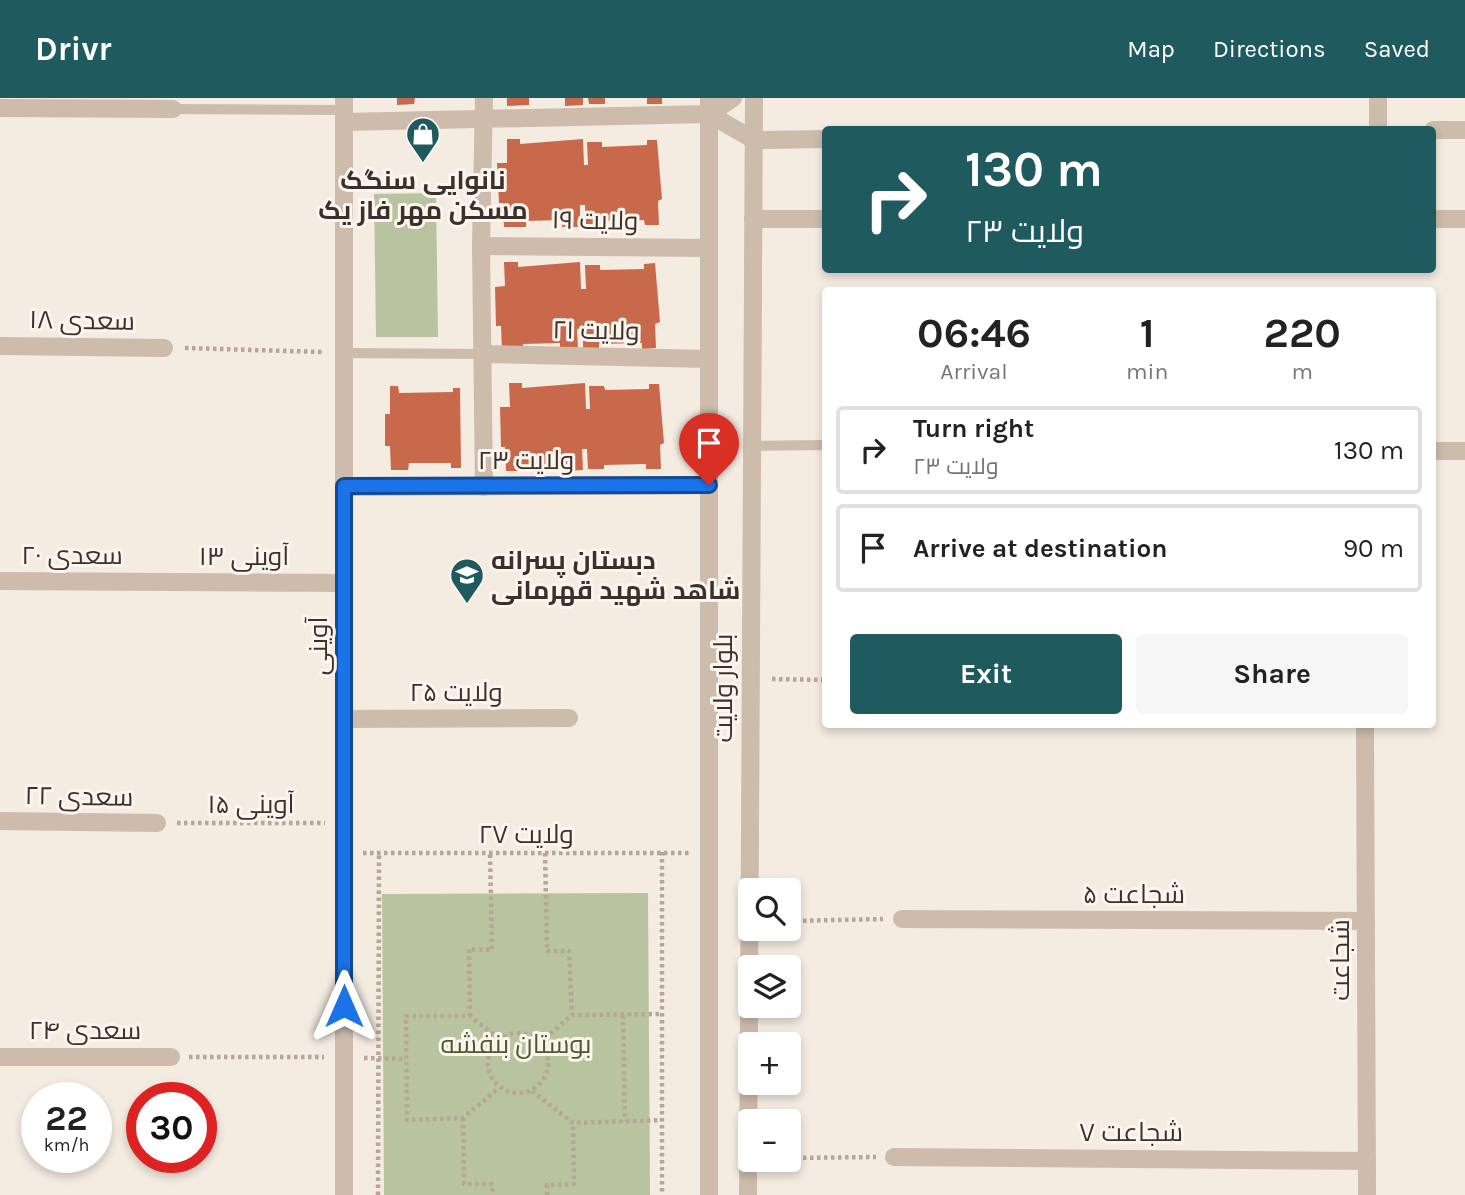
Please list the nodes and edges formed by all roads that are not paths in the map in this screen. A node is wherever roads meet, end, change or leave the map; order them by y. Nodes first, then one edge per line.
1 (484, 98) edge
2 (733, 98) edge
3 (754, 98) edge
4 (1378, 98) edge
5 (709, 106) edge
6 (0, 108) edge
7 (173, 109) joint
8 (344, 110) edge
9 (484, 119) junction
10 (1378, 126) edge
11 (1436, 130) edge
12 (1465, 130) edge
13 (754, 139) junction
14 (822, 139) edge
15 (753, 219) junction
16 (822, 219) edge
17 (1436, 219) edge
18 (1465, 219) edge
19 (481, 246) junction
20 (709, 248) junction
21 (0, 346) edge
22 (164, 348) road end
23 (345, 353) junction
24 (483, 354) junction
25 (709, 359) junction
26 (751, 446) junction
27 (822, 446) edge
28 (1436, 451) edge
29 (1465, 451) edge
30 (709, 485) junction
31 (344, 486) junction
32 (484, 486) junction
33 (0, 581) edge
34 (145, 582) joint
35 (344, 583) junction
36 (344, 719) junction
37 (569, 719) dead end
38 (1365, 728) edge
39 (0, 821) edge
40 (157, 823) road end
41 (902, 919) road end
42 (1366, 921) junction
43 (171, 1056) road end
44 (0, 1057) edge
45 (894, 1157) road end
46 (1367, 1161) junction
47 (344, 1195) edge
48 (709, 1195) edge
49 (748, 1195) edge
50 (1367, 1195) edge

1 - 9 street
2 - 5 street
3 - 13 street, بلوار ولایت
4 - 10 street
5 - 9 street
5 - 13 street
5 - 20 street, بلوار ولایت
6 - 7 street
7 - 8 lane
8 - 9 street
8 - 23 street, آوینی
9 - 19 street
11 - 12 street
13 - 14 street
13 - 15 street, بلوار ولایت
15 - 16 street
15 - 26 street, بلوار ولایت
17 - 18 street
19 - 20 street, ولایت ۱۹
19 - 24 street
20 - 25 street, بلوار ولایت
21 - 22 street, سعدی ۱۸
23 - 24 lane
23 - 31 street, آوینی
24 - 25 street, ولایت ۲۱
24 - 32 street
25 - 30 street, بلوار ولایت
26 - 27 lane
26 - 49 street, بلوار ولایت
28 - 29 street
30 - 32 street, ولایت ۲۳
30 - 48 street, بلوار ولایت
31 - 32 street, ولایت ۲۳
31 - 35 street, آوینی
33 - 34 street, سعدی ۲۰
34 - 35 street, آوینی ۱۳
35 - 36 street, آوینی
36 - 37 street, ولایت ۲۵
36 - 47 street, آوینی
38 - 42 street, شجاعت
39 - 40 street, سعدی ۲۲
41 - 42 street, شجاعت ۵
42 - 46 street, شجاعت
43 - 44 street, سعدی ۲۴
45 - 46 street, شجاعت ۷
46 - 50 street, شجاعت

